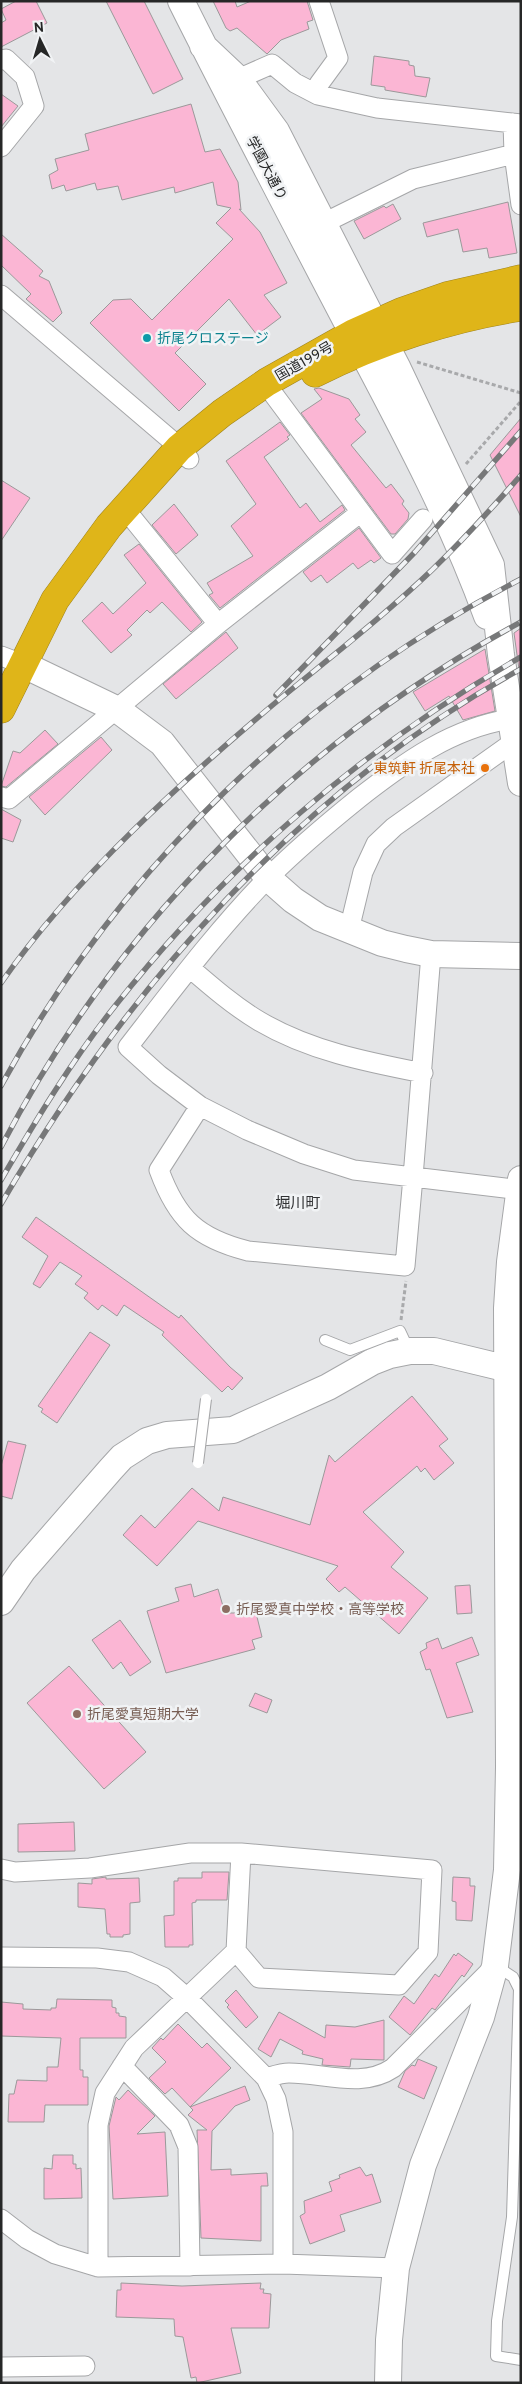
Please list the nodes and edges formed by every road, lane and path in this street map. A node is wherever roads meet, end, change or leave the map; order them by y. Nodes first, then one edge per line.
1 (181, 1) edge
2 (319, 1) edge
3 (203, 46) junction
4 (1, 60) edge
5 (238, 79) junction
6 (318, 95) junction
7 (517, 123) edge
8 (1, 147) edge
9 (514, 154) junction
10 (521, 205) edge
11 (324, 223) junction
12 (521, 279) edge
13 (1, 295) edge
14 (521, 307) edge
15 (370, 338) junction
16 (414, 361) dead end
17 (521, 392) edge
18 (274, 395) junction
19 (521, 401) edge
20 (184, 454) junction
21 (464, 466) dead end
22 (125, 510) junction
23 (361, 512) junction
24 (423, 519) dead end
25 (218, 624) junction
26 (11, 660) edge
27 (1, 708) edge
28 (118, 710) junction
29 (513, 730) junction
30 (521, 783) edge
31 (1, 797) edge
32 (268, 878) junction
33 (349, 930) junction
34 (431, 954) junction
35 (521, 956) edge
36 (190, 968) junction
37 (423, 1073) junction
38 (200, 1106) junction
39 (413, 1177) junction
40 (520, 1186) edge
41 (405, 1266) junction
42 (325, 1340) dead end
43 (405, 1341) junction
44 (514, 1370) edge
45 (206, 1399) dead end
46 (198, 1463) dead end
47 (1, 1602) edge
48 (241, 1853) junction
49 (1, 1869) edge
50 (236, 1951) junction
51 (1, 1957) edge
52 (496, 1966) junction
53 (187, 1998) junction
54 (122, 2066) junction
55 (266, 2078) junction
56 (1, 2218) edge
57 (283, 2264) junction
58 (190, 2266) junction
59 (98, 2267) junction
60 (396, 2268) junction
61 (521, 2360) edge
62 (85, 2366) dead end
63 (1, 2367) edge
64 (388, 2383) edge

1 - 3 street, 学園大通り
2 - 6 street
3 - 5 street
3 - 15 street, 学園大通り
4 - 8 street
5 - 6 street
5 - 11 street
6 - 7 street
7 - 9 street
9 - 10 street
9 - 11 street
11 - 15 street
12 - 15 highway, 国道199号
13 - 20 street
14 - 15 highway, 国道199号
15 - 18 highway, 国道199号
15 - 20 highway, 国道199号
15 - 29 street
16 - 17 path
18 - 20 highway, 国道199号
18 - 23 street
19 - 21 path
20 - 22 highway, 国道199号
22 - 25 street
22 - 26 highway, 国道199号
23 - 24 street
23 - 25 street
25 - 28 street
26 - 27 highway, 国道199号
26 - 28 street
28 - 31 street
28 - 32 street
29 - 30 street
29 - 32 street
29 - 33 street
32 - 33 street
32 - 36 street
33 - 34 street
34 - 35 street
34 - 37 street
36 - 37 street
36 - 38 street
37 - 39 street
38 - 39 street
38 - 41 street
39 - 40 street
39 - 41 street
40 - 44 street
41 - 43 path
42 - 43 lane
43 - 44 street
43 - 47 street
44 - 52 street
45 - 46 lane, bridge
48 - 49 street
48 - 50 street
48 - 50 street
50 - 53 street
51 - 53 street
52 - 55 street
52 - 60 street
52 - 61 lane
53 - 54 street
53 - 55 street
54 - 58 street
54 - 59 street
55 - 57 street
56 - 59 street
57 - 58 street
57 - 60 street
58 - 59 street
60 - 64 street
62 - 63 street

